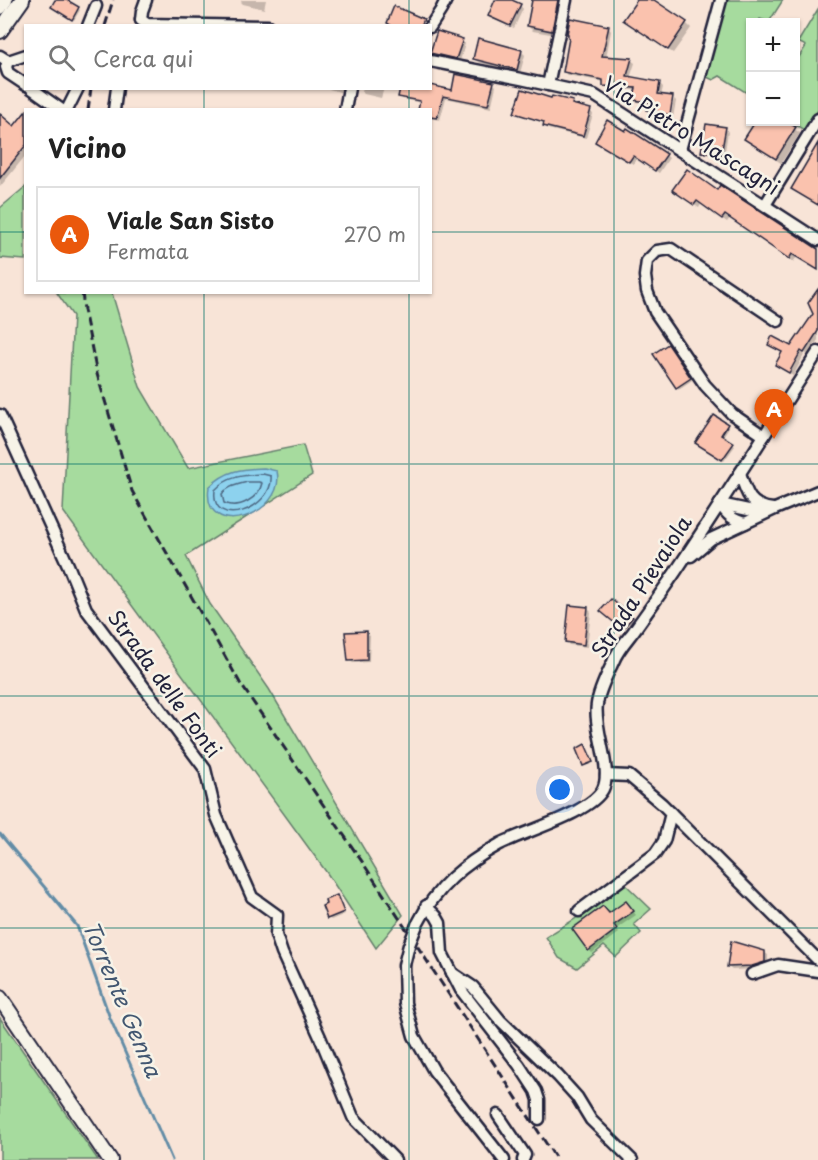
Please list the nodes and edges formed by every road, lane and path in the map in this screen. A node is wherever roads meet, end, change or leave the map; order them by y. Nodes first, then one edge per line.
1 (5, 0) edge
2 (22, 0) edge
3 (146, 0) edge
4 (446, 0) edge
5 (566, 0) edge
6 (721, 0) edge
7 (96, 6) dead end
8 (0, 7) edge
9 (139, 23) edge
10 (89, 24) edge
11 (432, 24) edge
12 (0, 31) edge
13 (24, 55) edge
14 (4, 59) edge
15 (432, 61) edge
16 (24, 84) edge
17 (548, 85) junction
18 (34, 90) edge
19 (77, 90) edge
20 (117, 90) edge
21 (349, 90) edge
22 (59, 108) edge
23 (68, 108) edge
24 (114, 108) edge
25 (345, 108) edge
26 (818, 119) edge
27 (680, 150) junction
28 (765, 205) junction
29 (818, 240) edge
30 (778, 321) dead end
31 (818, 352) edge
32 (0, 415) edge
33 (764, 436) junction
34 (740, 473) junction
35 (818, 491) edge
36 (720, 504) junction
37 (769, 508) junction
38 (745, 523) junction
39 (678, 567) junction
40 (606, 774) junction
41 (671, 813) junction
42 (426, 906) junction
43 (579, 911) dead end
44 (818, 960) edge
45 (818, 971) edge
46 (452, 973) junction
47 (752, 974) dead end
48 (0, 998) edge
49 (498, 1115) dead end
50 (539, 1119) dead end
51 (110, 1160) edge
52 (395, 1160) edge
53 (504, 1160) edge
54 (523, 1160) edge
55 (632, 1160) edge

1 - 8 main road
2 - 12 main road
3 - 9 street
4 - 11 street
5 - 17 street
6 - 27 street
7 - 10 street
13 - 14 street
14 - 16 street
15 - 17 street, Via Pietro Mascagni
17 - 27 street, Via Pietro Mascagni
18 - 22 street
19 - 23 street
20 - 24 street
21 - 25 street
26 - 28 street
27 - 28 street, Via Pietro Mascagni
28 - 29 street, Via Pietro Mascagni
30 - 33 street
31 - 33 street, Strada Pievaiola
32 - 52 street, Strada delle Fonti
33 - 34 street, Strada Pievaiola
34 - 36 street, Strada Pievaiola
34 - 37 street
35 - 37 street
36 - 37 street
36 - 38 street
36 - 39 street, Strada Pievaiola
37 - 38 street
38 - 39 street
39 - 40 street, Strada Pievaiola
40 - 41 street
40 - 42 street
41 - 43 street
41 - 44 street
42 - 46 street
42 - 53 street, bridge
45 - 47 street
46 - 50 street
46 - 55 street
48 - 51 main road
49 - 54 street

